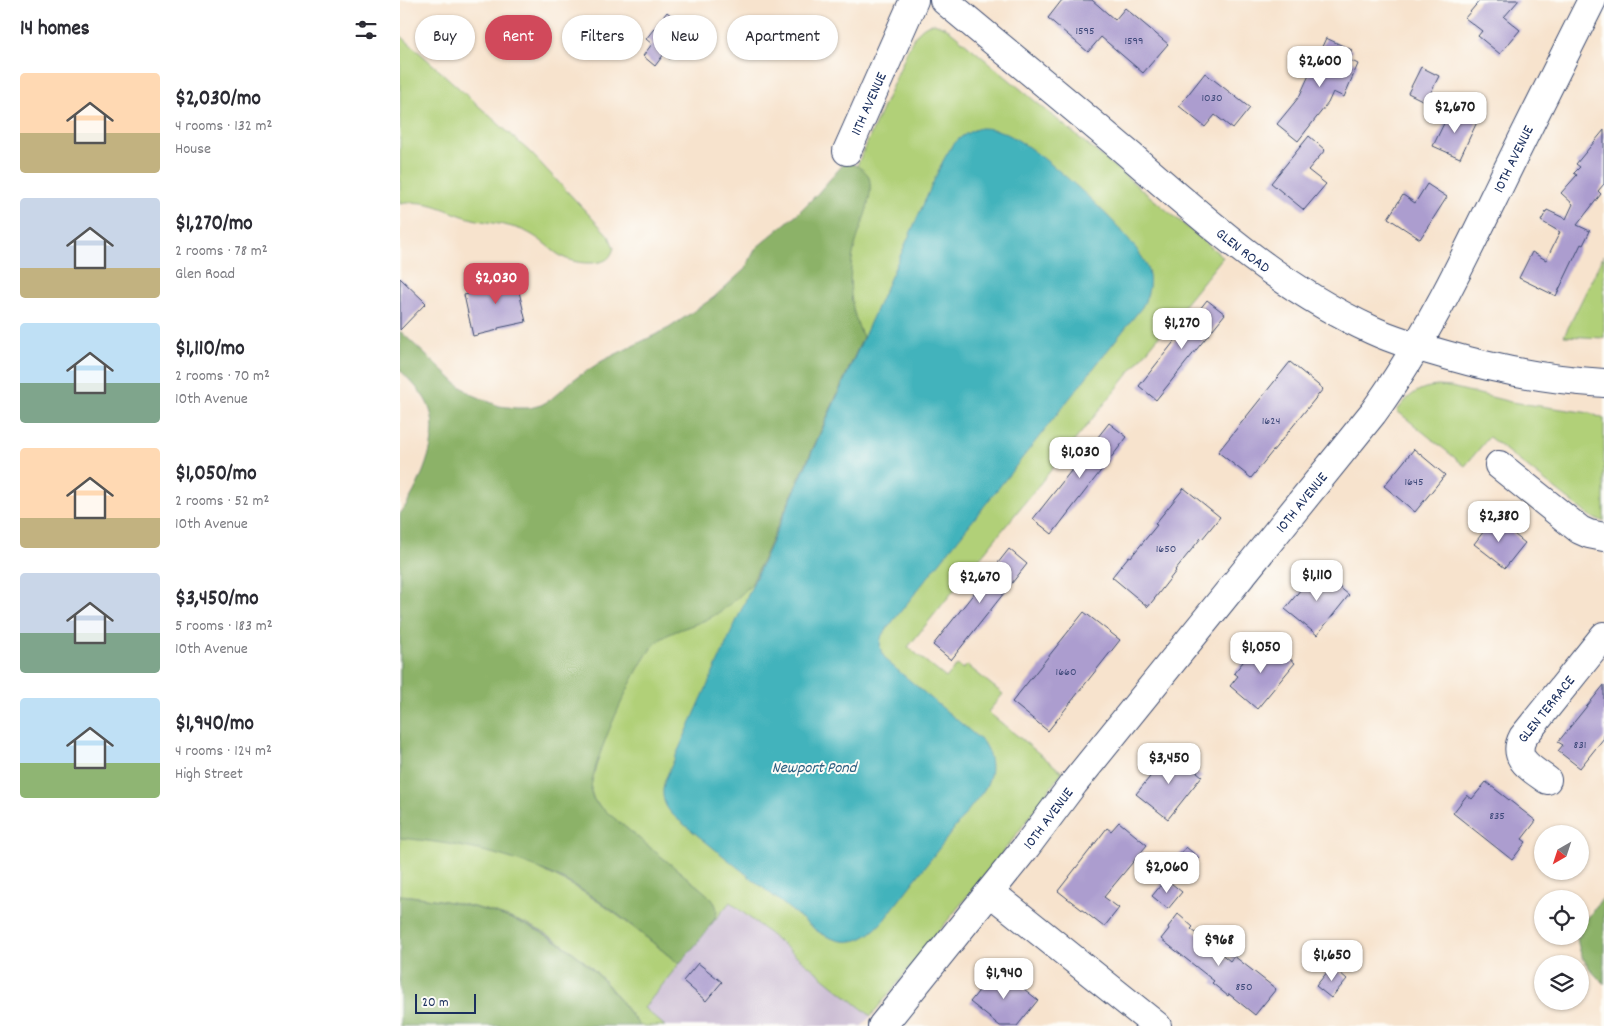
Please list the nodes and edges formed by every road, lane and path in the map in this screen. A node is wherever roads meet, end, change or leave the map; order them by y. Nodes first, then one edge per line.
1 (914, 0) edge
2 (944, 0) edge
3 (1592, 0) edge
4 (846, 150) dead end
5 (1416, 347) junction
6 (1604, 383) edge
7 (1499, 465) dead end
8 (1604, 537) edge
9 (1604, 636) edge
10 (1547, 780) dead end
11 (990, 892) junction
12 (882, 1026) edge
13 (1157, 1026) edge

1 - 4 street, 11TH AVENUE
2 - 5 street, GLEN ROAD
3 - 5 street, 10TH AVENUE
5 - 6 street, GLEN ROAD
5 - 11 street, 10TH AVENUE
7 - 8 street
9 - 10 street, GLEN TERRACE
11 - 12 street, 10TH AVENUE
11 - 13 street

